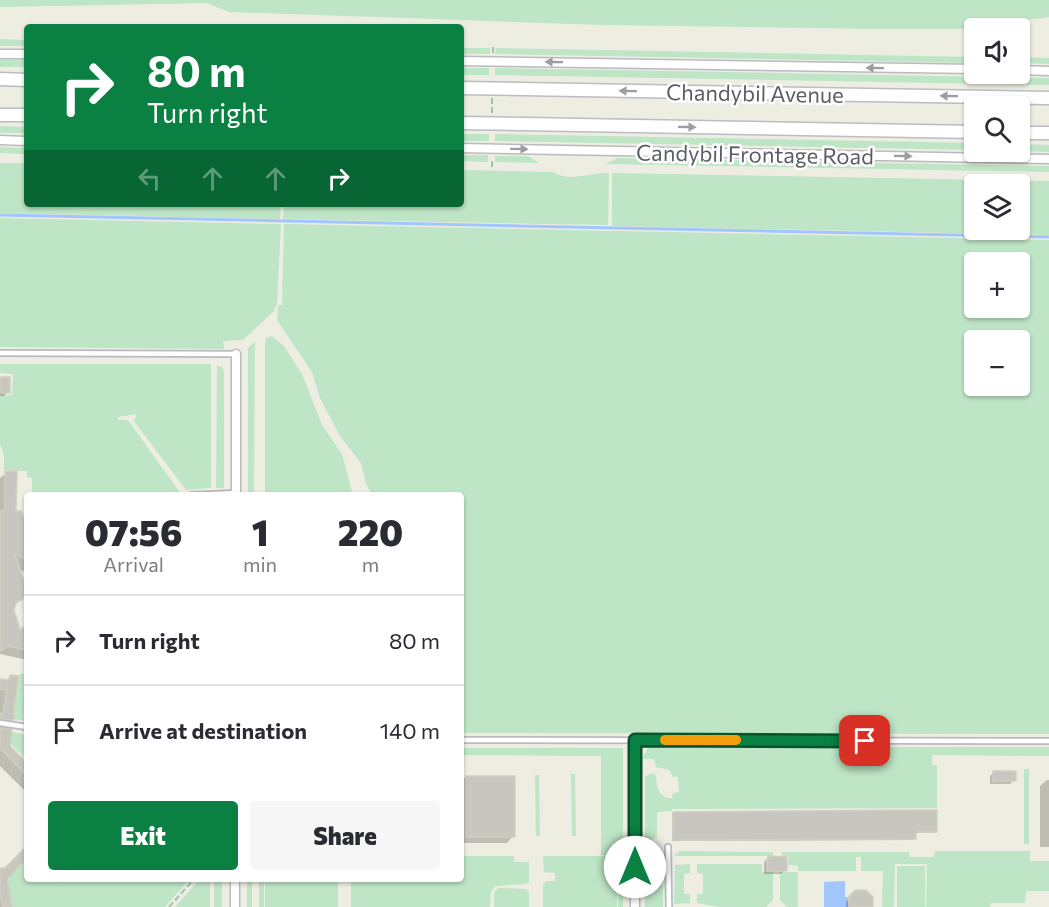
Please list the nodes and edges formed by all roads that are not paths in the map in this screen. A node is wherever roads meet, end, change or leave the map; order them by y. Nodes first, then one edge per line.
1 (0, 54) edge
2 (24, 54) edge
3 (464, 61) edge
4 (964, 69) edge
5 (1030, 70) edge
6 (1049, 71) edge
7 (0, 79) edge
8 (24, 80) edge
9 (464, 88) edge
10 (1049, 98) edge
11 (0, 115) edge
12 (24, 115) edge
13 (464, 123) edge
14 (964, 132) edge
15 (1030, 133) edge
16 (1049, 133) edge
17 (0, 140) edge
18 (24, 141) edge
19 (464, 148) edge
20 (1049, 159) edge
21 (0, 353) edge
22 (236, 354) joint
23 (236, 492) edge
24 (0, 723) edge
25 (24, 727) edge
26 (464, 740) edge
27 (635, 740) junction
28 (1049, 741) edge
29 (668, 847) dead end
30 (235, 882) edge
31 (235, 907) edge
32 (635, 907) edge
33 (669, 907) edge

1 - 2 street
4 -> 3 street
5 - 6 street
7 - 8 main road
10 -> 9 main road, Chandybil Avenue
11 - 12 main road
13 -> 14 main road, Chandybil Avenue
15 - 16 main road
17 - 18 street
19 -> 20 street, Candybil Frontage Road
21 - 22 lane
22 - 23 street
24 - 25 lane
26 - 27 lane
27 - 28 lane
27 - 32 street
29 - 33 lane
30 - 31 street

